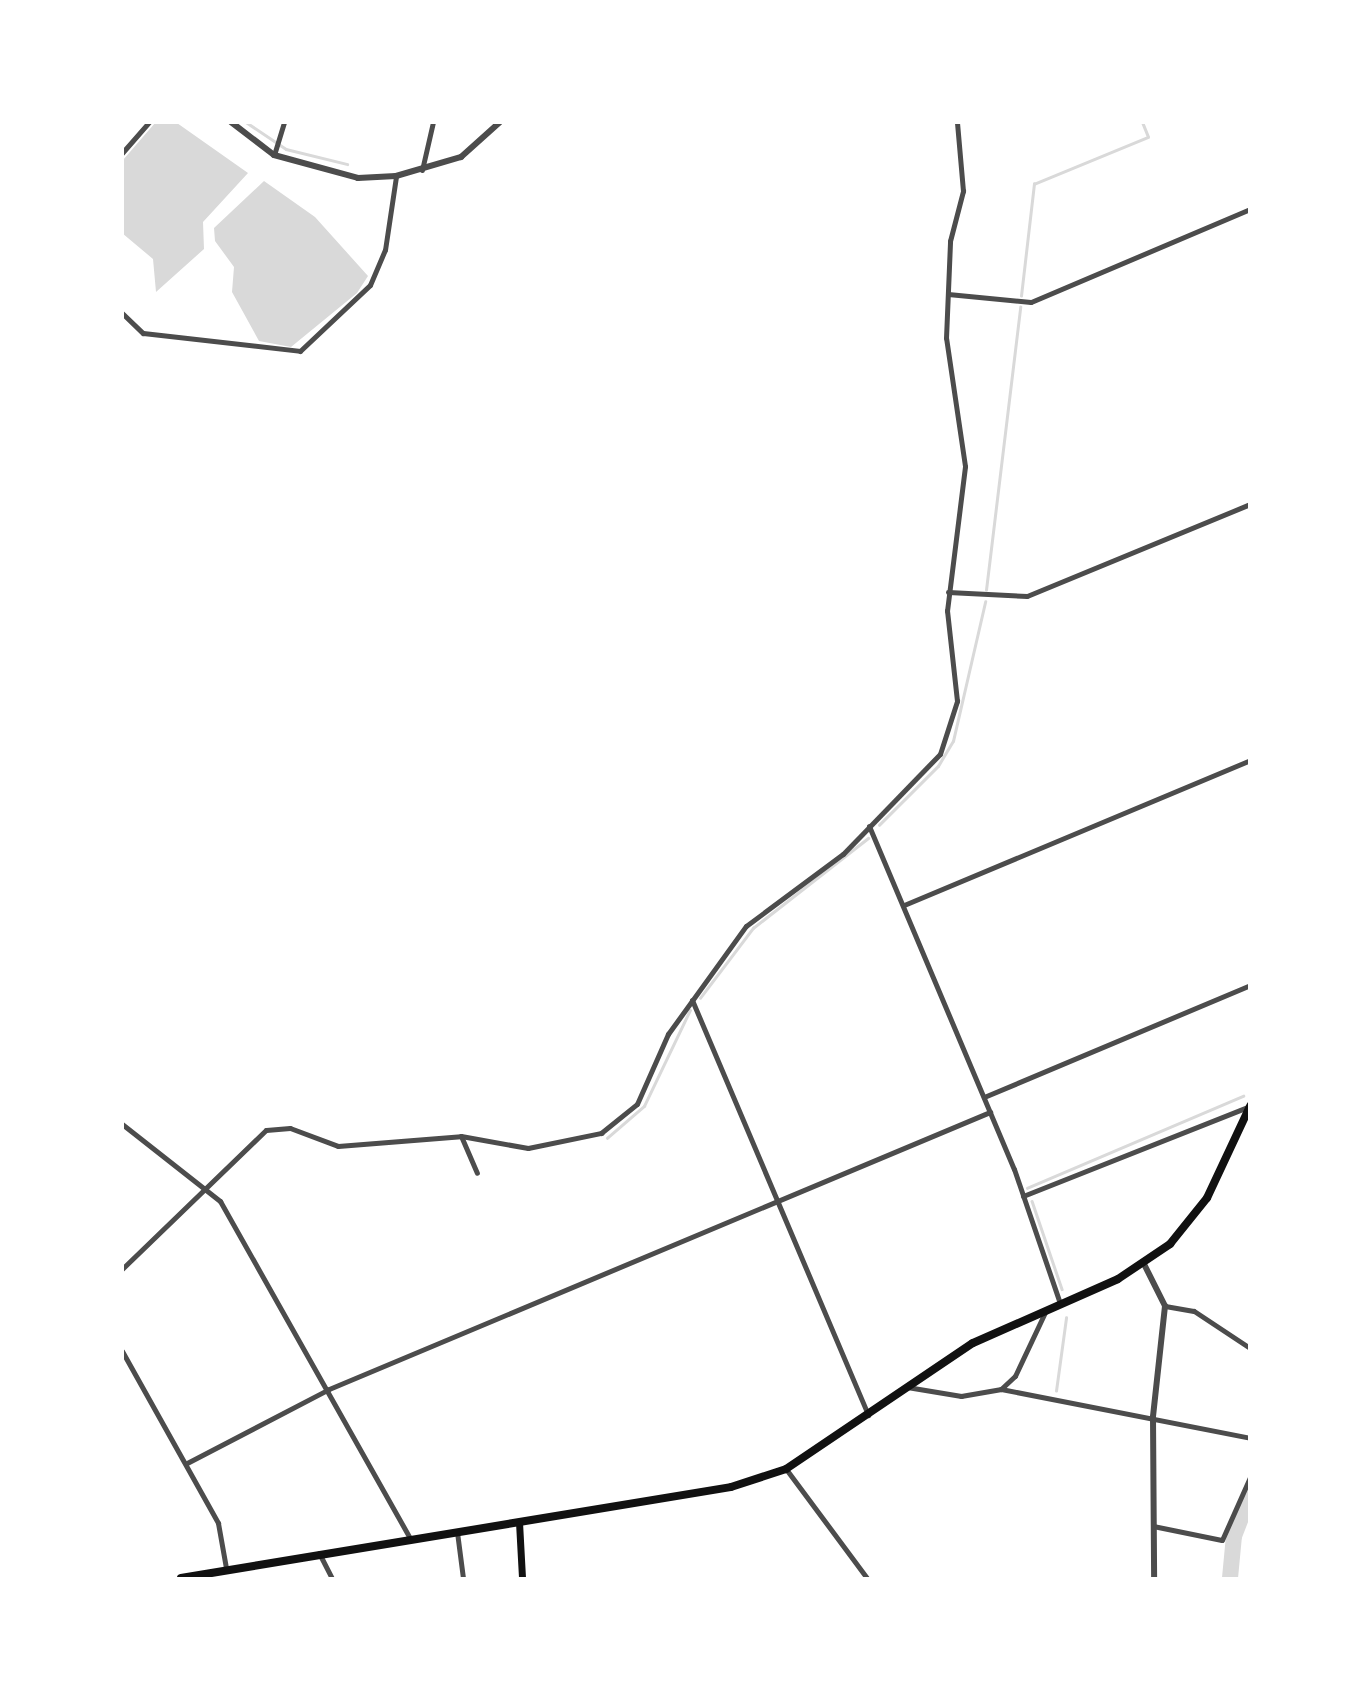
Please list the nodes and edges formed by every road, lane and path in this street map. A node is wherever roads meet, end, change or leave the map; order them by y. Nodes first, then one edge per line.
1 (149, 122) edge
2 (231, 122) edge
3 (284, 122) edge
4 (433, 122) edge
5 (500, 122) edge
6 (957, 122) edge
7 (122, 153) edge
8 (274, 155) junction
9 (422, 170) junction
10 (396, 176) junction
11 (1250, 209) edge
12 (948, 294) junction
13 (122, 313) edge
14 (1250, 504) edge
15 (948, 592) junction
16 (1250, 760) edge
17 (869, 826) junction
18 (904, 905) junction
19 (1250, 985) edge
20 (692, 1000) junction
21 (984, 1097) junction
22 (1250, 1106) edge
23 (990, 1112) junction
24 (122, 1124) edge
25 (461, 1136) junction
26 (477, 1173) dead end
27 (200, 1188) junction
28 (1023, 1196) junction
29 (779, 1202) junction
30 (1144, 1264) junction
31 (122, 1269) edge
32 (1060, 1303) junction
33 (1166, 1306) junction
34 (1046, 1308) junction
35 (1250, 1348) edge
36 (122, 1351) edge
37 (907, 1387) junction
38 (329, 1389) junction
39 (1001, 1390) junction
40 (869, 1416) junction
41 (1153, 1418) junction
42 (1250, 1437) edge
43 (187, 1463) junction
44 (786, 1469) junction
45 (1250, 1477) edge
46 (519, 1522) junction
47 (1153, 1526) junction
48 (457, 1532) junction
49 (410, 1538) junction
50 (319, 1553) junction
51 (226, 1568) junction
52 (181, 1578) edge
53 (332, 1578) edge
54 (463, 1578) edge
55 (522, 1578) edge
56 (867, 1578) edge
57 (1154, 1578) edge

1 - 7 street
2 - 8 street
3 - 8 street
4 - 9 street
5 - 9 street
6 - 12 street
8 - 10 street
9 - 10 street
10 - 13 street
11 - 12 street
12 - 15 street
14 - 15 street
15 - 17 street
16 - 18 street
17 - 18 street
17 - 20 street
18 - 21 street
19 - 21 street
20 - 25 street
20 - 29 street
21 - 23 street
22 - 28 street
22 - 30 main road
23 - 28 street
23 - 29 street
24 - 27 street
25 - 26 street
25 - 27 street
27 - 31 street
27 - 38 street
28 - 32 street
29 - 38 street
29 - 40 street
30 - 32 main road
30 - 33 street
32 - 34 main road
33 - 35 street
33 - 41 street
34 - 37 main road
34 - 39 street
36 - 43 street
37 - 39 street
37 - 40 main road
38 - 43 street
38 - 49 street
39 - 41 street
40 - 44 main road
41 - 42 street
41 - 47 street
43 - 51 street
44 - 46 main road
44 - 56 street
45 - 47 street
46 - 48 main road
46 - 55 main road
47 - 57 street
48 - 49 main road
48 - 54 street
49 - 50 main road
50 - 51 main road
50 - 53 street
51 - 52 main road

